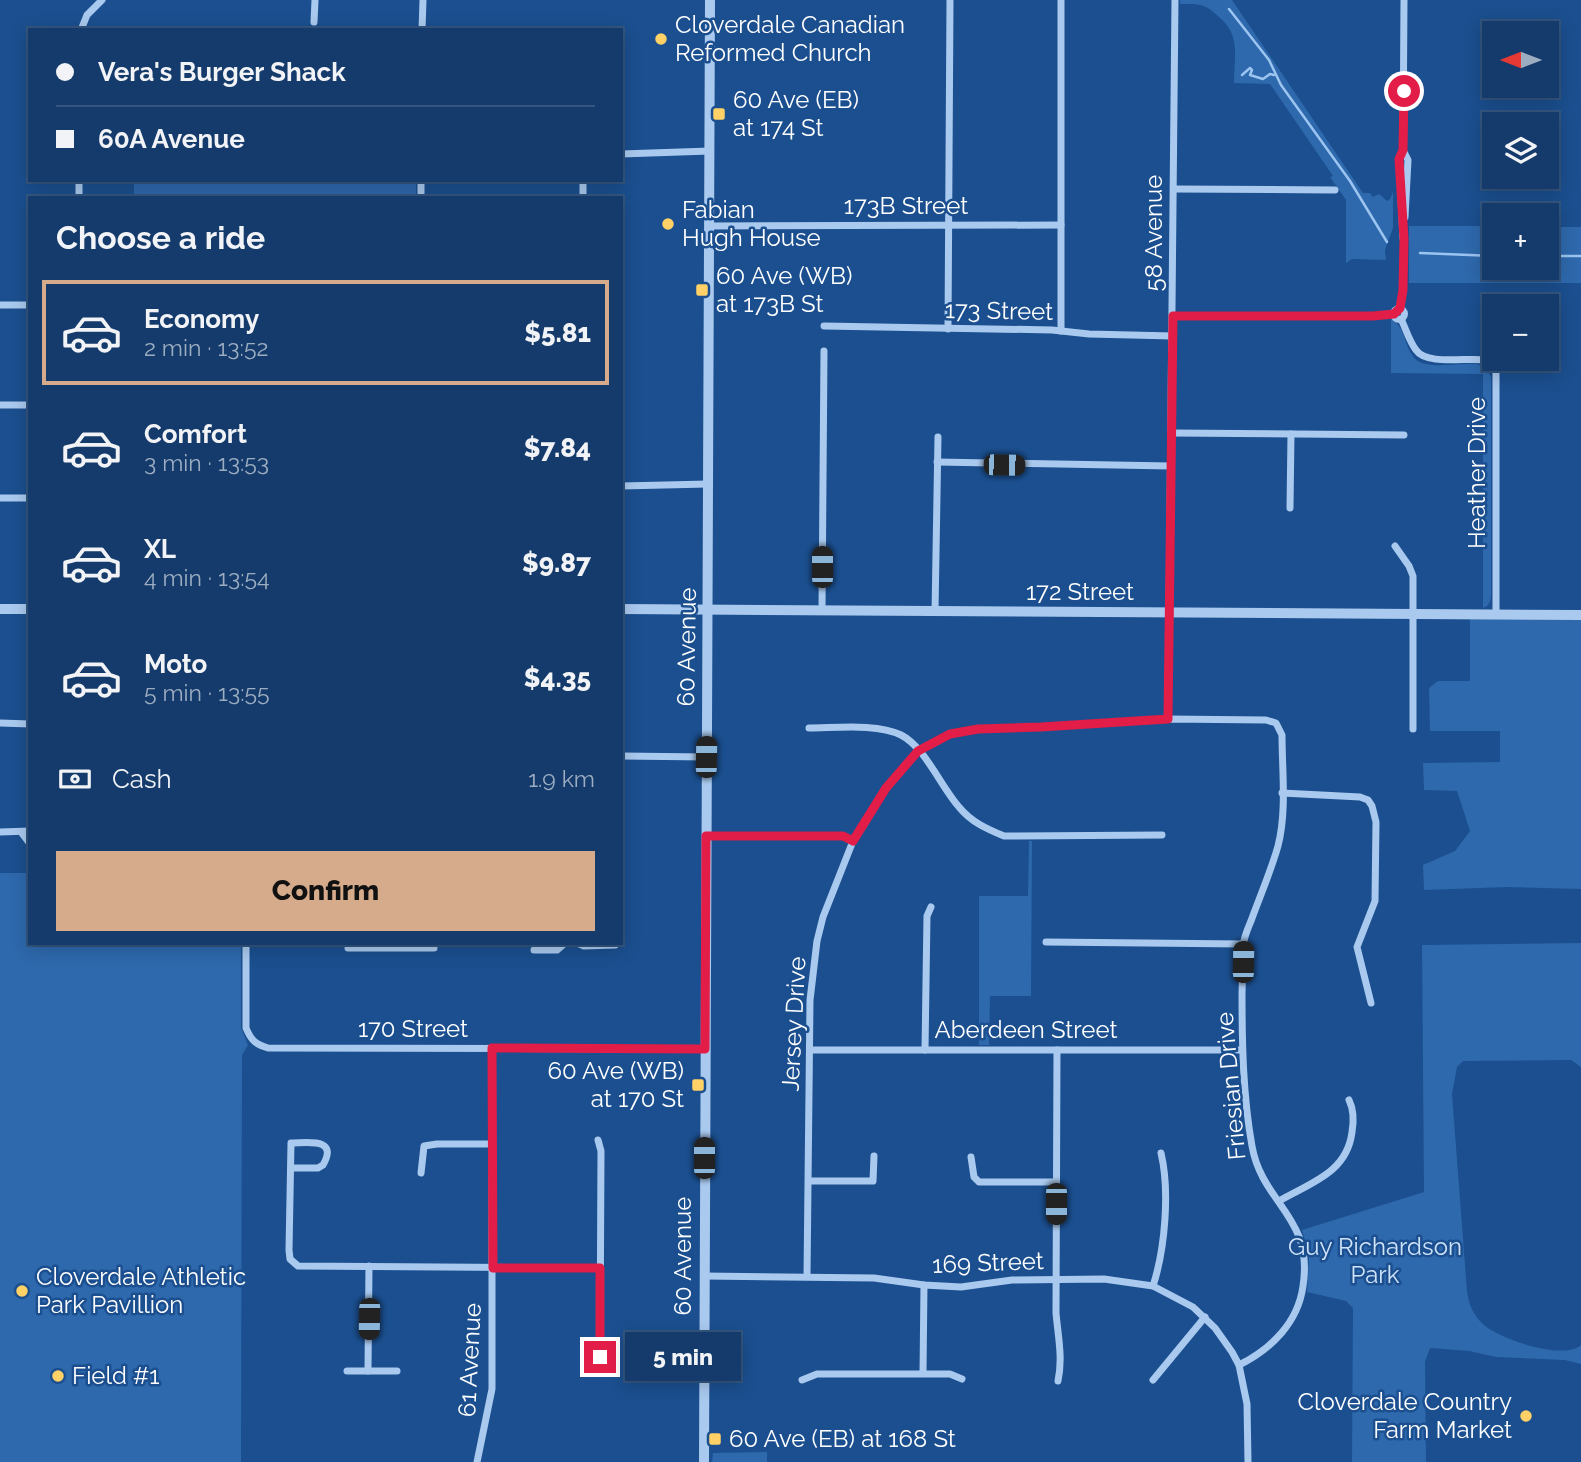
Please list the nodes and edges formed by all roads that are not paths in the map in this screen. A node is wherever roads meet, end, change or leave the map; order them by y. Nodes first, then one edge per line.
1 (102, 0) edge
2 (315, 0) edge
3 (423, 0) edge
4 (710, 0) edge
5 (950, 0) edge
6 (1062, 0) edge
7 (1175, 0) edge
8 (1404, 0) edge
9 (314, 22) dead end
10 (83, 28) edge
11 (422, 28) edge
12 (710, 151) junction
13 (623, 154) edge
14 (1174, 189) junction
15 (1335, 190) dead end
16 (949, 225) junction
17 (1061, 225) junction
18 (709, 226) junction
19 (0, 305) edge
20 (28, 305) edge
21 (1397, 311) junction
22 (1173, 316) junction
23 (824, 326) dead end
24 (948, 329) junction
25 (1061, 331) junction
26 (1173, 336) junction
27 (824, 351) dead end
28 (0, 405) edge
29 (28, 405) edge
30 (1171, 433) junction
31 (1291, 434) junction
32 (1404, 435) dead end
33 (938, 437) dead end
34 (937, 463) junction
35 (1171, 466) junction
36 (708, 484) junction
37 (623, 486) edge
38 (0, 498) edge
39 (28, 498) edge
40 (1290, 508) dead end
41 (1395, 546) dead end
42 (0, 609) edge
43 (28, 609) edge
44 (623, 609) edge
45 (709, 610) junction
46 (822, 611) junction
47 (935, 611) junction
48 (1169, 614) junction
49 (1413, 614) junction
50 (1496, 614) junction
51 (1581, 615) edge
52 (1168, 719) junction
53 (0, 723) edge
54 (28, 724) edge
55 (809, 728) dead end
56 (1280, 728) joint
57 (1413, 729) dead end
58 (918, 751) junction
59 (623, 757) edge
60 (706, 757) junction
61 (1282, 793) junction
62 (0, 832) edge
63 (25, 832) edge
64 (1162, 835) dead end
65 (706, 836) junction
66 (853, 841) junction
67 (931, 907) dead end
68 (1046, 942) dead end
69 (1243, 944) junction
70 (246, 945) edge
71 (563, 945) edge
72 (582, 945) edge
73 (615, 945) dead end
74 (395, 946) edge
75 (348, 948) dead end
76 (434, 948) dead end
77 (534, 950) dead end
78 (1371, 1003) dead end
79 (492, 1048) junction
80 (705, 1049) junction
81 (810, 1050) junction
82 (925, 1050) junction
83 (1057, 1050) junction
84 (1242, 1050) junction
85 (1349, 1100) dead end
86 (598, 1140) dead end
87 (491, 1144) junction
88 (1161, 1153) dead end
89 (874, 1156) dead end
90 (971, 1157) dead end
91 (291, 1168) junction
92 (421, 1173) dead end
93 (809, 1181) junction
94 (1056, 1182) junction
95 (1279, 1201) junction
96 (369, 1266) junction
97 (493, 1268) junction
98 (600, 1268) junction
99 (704, 1276) junction
100 (807, 1276) junction
101 (1056, 1280) junction
102 (924, 1285) junction
103 (1153, 1286) junction
104 (1205, 1317) junction
105 (600, 1357) dead end
106 (1239, 1365) junction
107 (347, 1371) dead end
108 (368, 1371) junction
109 (397, 1371) dead end
110 (923, 1373) junction
111 (962, 1379) dead end
112 (802, 1380) dead end
113 (1153, 1380) dead end
114 (1058, 1381) dead end
115 (477, 1462) edge
116 (704, 1462) edge
117 (1248, 1462) edge

1 - 10 street
2 - 9 street
3 - 11 street
4 - 12 street, 60 Avenue
5 - 16 street
6 - 17 street
7 - 14 street, 58 Avenue
8 - 21 street
12 - 13 street
12 - 18 street, 60 Avenue
14 - 15 street
14 - 22 street, 58 Avenue
16 - 17 street, 173B Street
16 - 18 street, 173B Street
16 - 24 street
17 - 25 street
18 - 36 street, 60 Avenue
19 - 20 street
21 - 22 street
21 - 50 street, Heather Drive
22 - 26 street, 58 Avenue
23 - 24 street, 173 Street
24 - 25 street, 173 Street
25 - 26 street, 173 Street
26 - 30 street, 58 Avenue
27 - 46 street
28 - 29 street
30 - 31 street
30 - 35 street, 58 Avenue
31 - 32 street
31 - 40 street
33 - 34 street
34 - 35 street
34 - 47 street
35 - 48 street, 58 Avenue
36 - 37 street
36 - 45 street, 60 Avenue
38 - 39 street
41 - 49 street
42 - 43 street
44 - 45 street, 172 Street
45 - 46 street, 172 Street
45 - 60 street, 60 Avenue
46 - 47 street, 172 Street
47 - 48 street, 172 Street
48 - 49 street, 172 Street
48 - 52 street, 58 Avenue
49 - 50 street, 172 Street
49 - 57 street
50 - 51 street, 172 Street
52 - 56 street, Jersey Drive
52 - 58 street, Jersey Drive
53 - 54 street
55 - 58 street
56 - 61 street, Friesian Drive
58 - 64 street
58 - 66 street, Jersey Drive
59 - 60 street
60 - 65 street, 60 Avenue
61 - 69 street, Friesian Drive
61 - 78 street
62 - 63 street
65 - 66 street
65 - 80 street, 60 Avenue
66 - 81 street, Jersey Drive
67 - 82 street
68 - 69 street
69 - 84 street, Friesian Drive
70 - 79 street, 170 Street
71 - 77 street
72 - 73 street
74 - 75 street
74 - 76 street
79 - 80 street, 170 Street
79 - 87 street, 61 Avenue
80 - 99 street, 60 Avenue
81 - 82 street, Aberdeen Street
81 - 93 street, Jersey Drive
82 - 83 street, Aberdeen Street
83 - 84 street, Aberdeen Street
83 - 94 street
84 - 95 street, Friesian Drive
85 - 95 street
86 - 98 street
87 - 92 street
87 - 97 street, 61 Avenue
88 - 103 street
89 - 93 street
90 - 94 street
91 - 91 street
91 - 96 street
93 - 100 street, Jersey Drive
94 - 101 street
95 - 106 street, Friesian Drive
96 - 97 street
96 - 108 street
97 - 98 street
97 - 115 street, 61 Avenue
98 - 105 street
99 - 100 street, 169 Street
99 - 116 street, 60 Avenue
100 - 102 street, 169 Street
101 - 102 street, 169 Street
101 - 103 street, 169 Street
101 - 114 street
102 - 110 street
103 - 104 street, 169 Street
104 - 106 street, 169 Street
104 - 113 street
106 - 117 street, 169 Street
107 - 108 street
108 - 109 street
110 - 111 street
110 - 112 street

